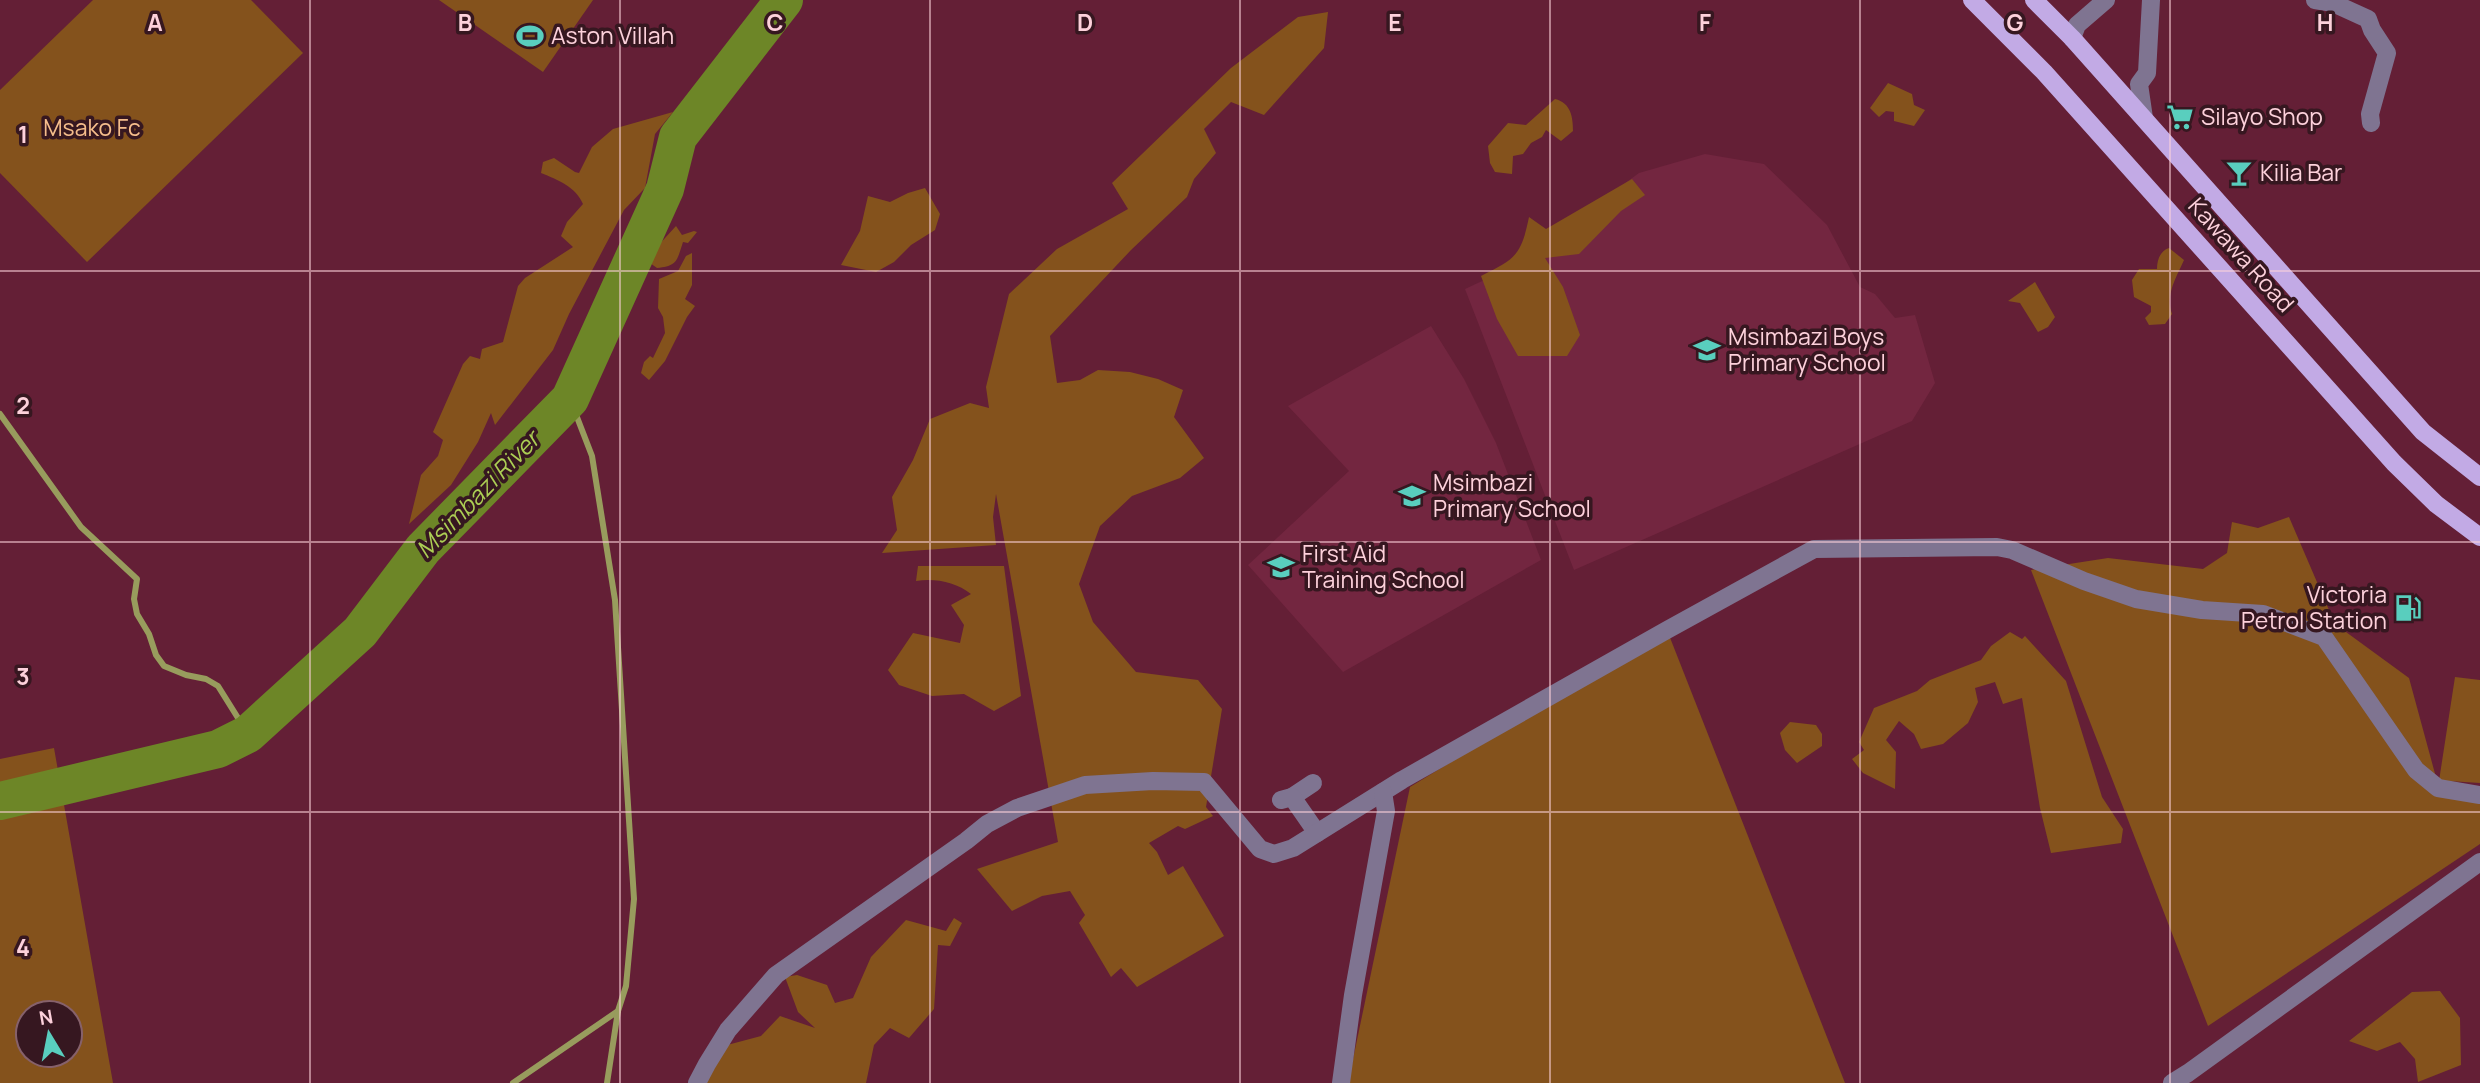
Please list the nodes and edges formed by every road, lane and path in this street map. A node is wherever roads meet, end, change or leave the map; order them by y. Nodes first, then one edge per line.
1 (1972, 0) edge
2 (2034, 0) edge
3 (2106, 0) edge
4 (2151, 0) edge
5 (2315, 0) edge
6 (2072, 38) junction
7 (2144, 118) junction
8 (2371, 123) dead end
9 (2480, 477) edge
10 (2480, 537) edge
11 (1313, 783) dead end
12 (1383, 792) junction
13 (2480, 795) edge
14 (1317, 833) junction
15 (2480, 862) edge
16 (697, 1083) edge
17 (1341, 1083) edge
18 (2172, 1083) edge

1 - 10 main road, Kawawa Road
2 - 6 main road, Kawawa Road
3 - 6 street
4 - 7 street
5 - 8 street
6 - 7 main road, Kawawa Road
7 - 9 main road, Kawawa Road
11 - 14 street
12 - 13 street
12 - 14 street
12 - 17 street
14 - 16 street
15 - 18 street

